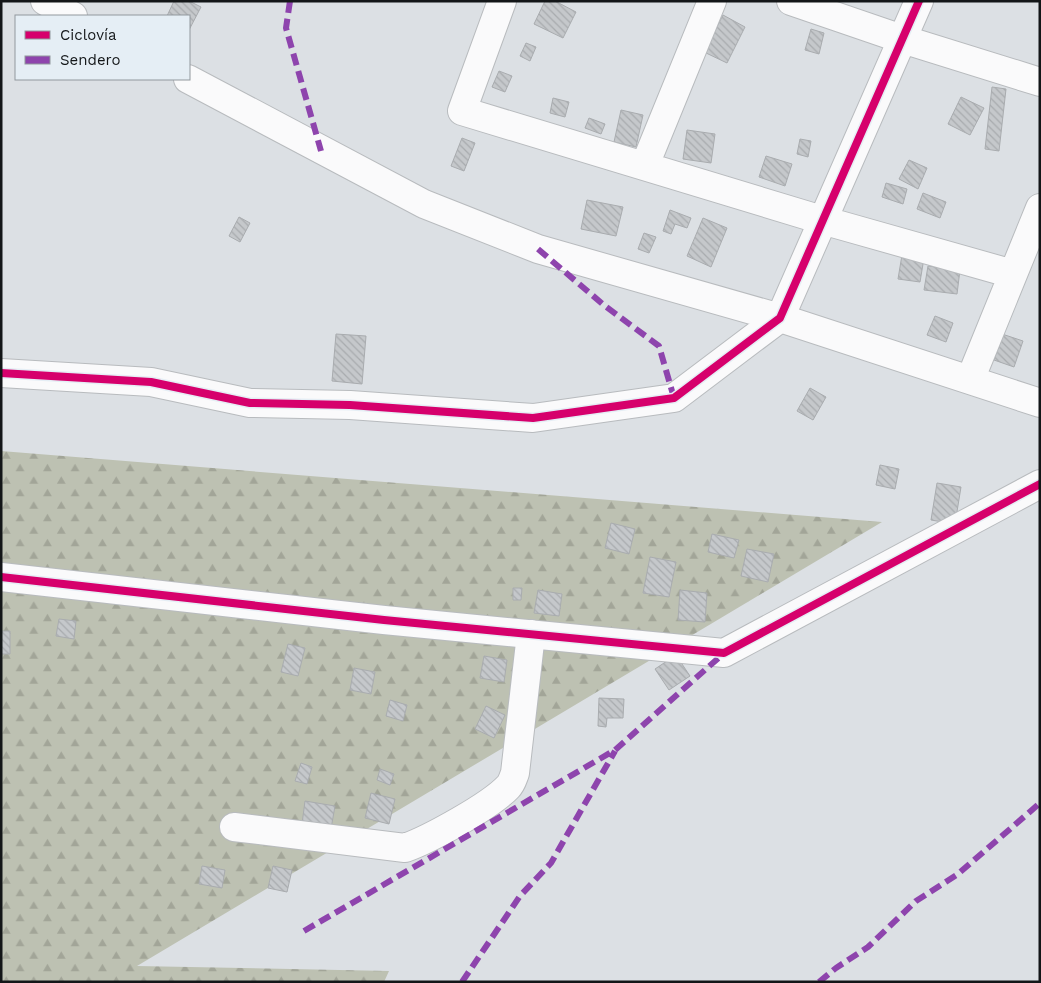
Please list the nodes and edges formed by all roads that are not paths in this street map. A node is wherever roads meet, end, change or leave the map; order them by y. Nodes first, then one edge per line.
1 (45, 1) edge
2 (502, 1) edge
3 (712, 1) edge
4 (791, 1) edge
5 (919, 1) edge
6 (71, 15) edge
7 (902, 40) junction
8 (190, 80) edge
9 (1040, 82) edge
10 (645, 165) junction
11 (1040, 208) edge
12 (822, 220) junction
13 (1013, 274) junction
14 (780, 318) junction
15 (1, 373) edge
16 (970, 380) junction
17 (1040, 404) edge
18 (1040, 484) edge
19 (1, 577) edge
20 (531, 634) junction
21 (234, 828) dead end

1 - 6 street
2 - 10 street
3 - 10 street
4 - 7 street
5 - 7 street
7 - 9 street
7 - 12 street
8 - 14 street
10 - 12 street
11 - 13 street
12 - 13 street
12 - 14 street
13 - 16 street
14 - 15 street
14 - 16 street
16 - 17 street
18 - 20 street
19 - 20 street
20 - 21 street

